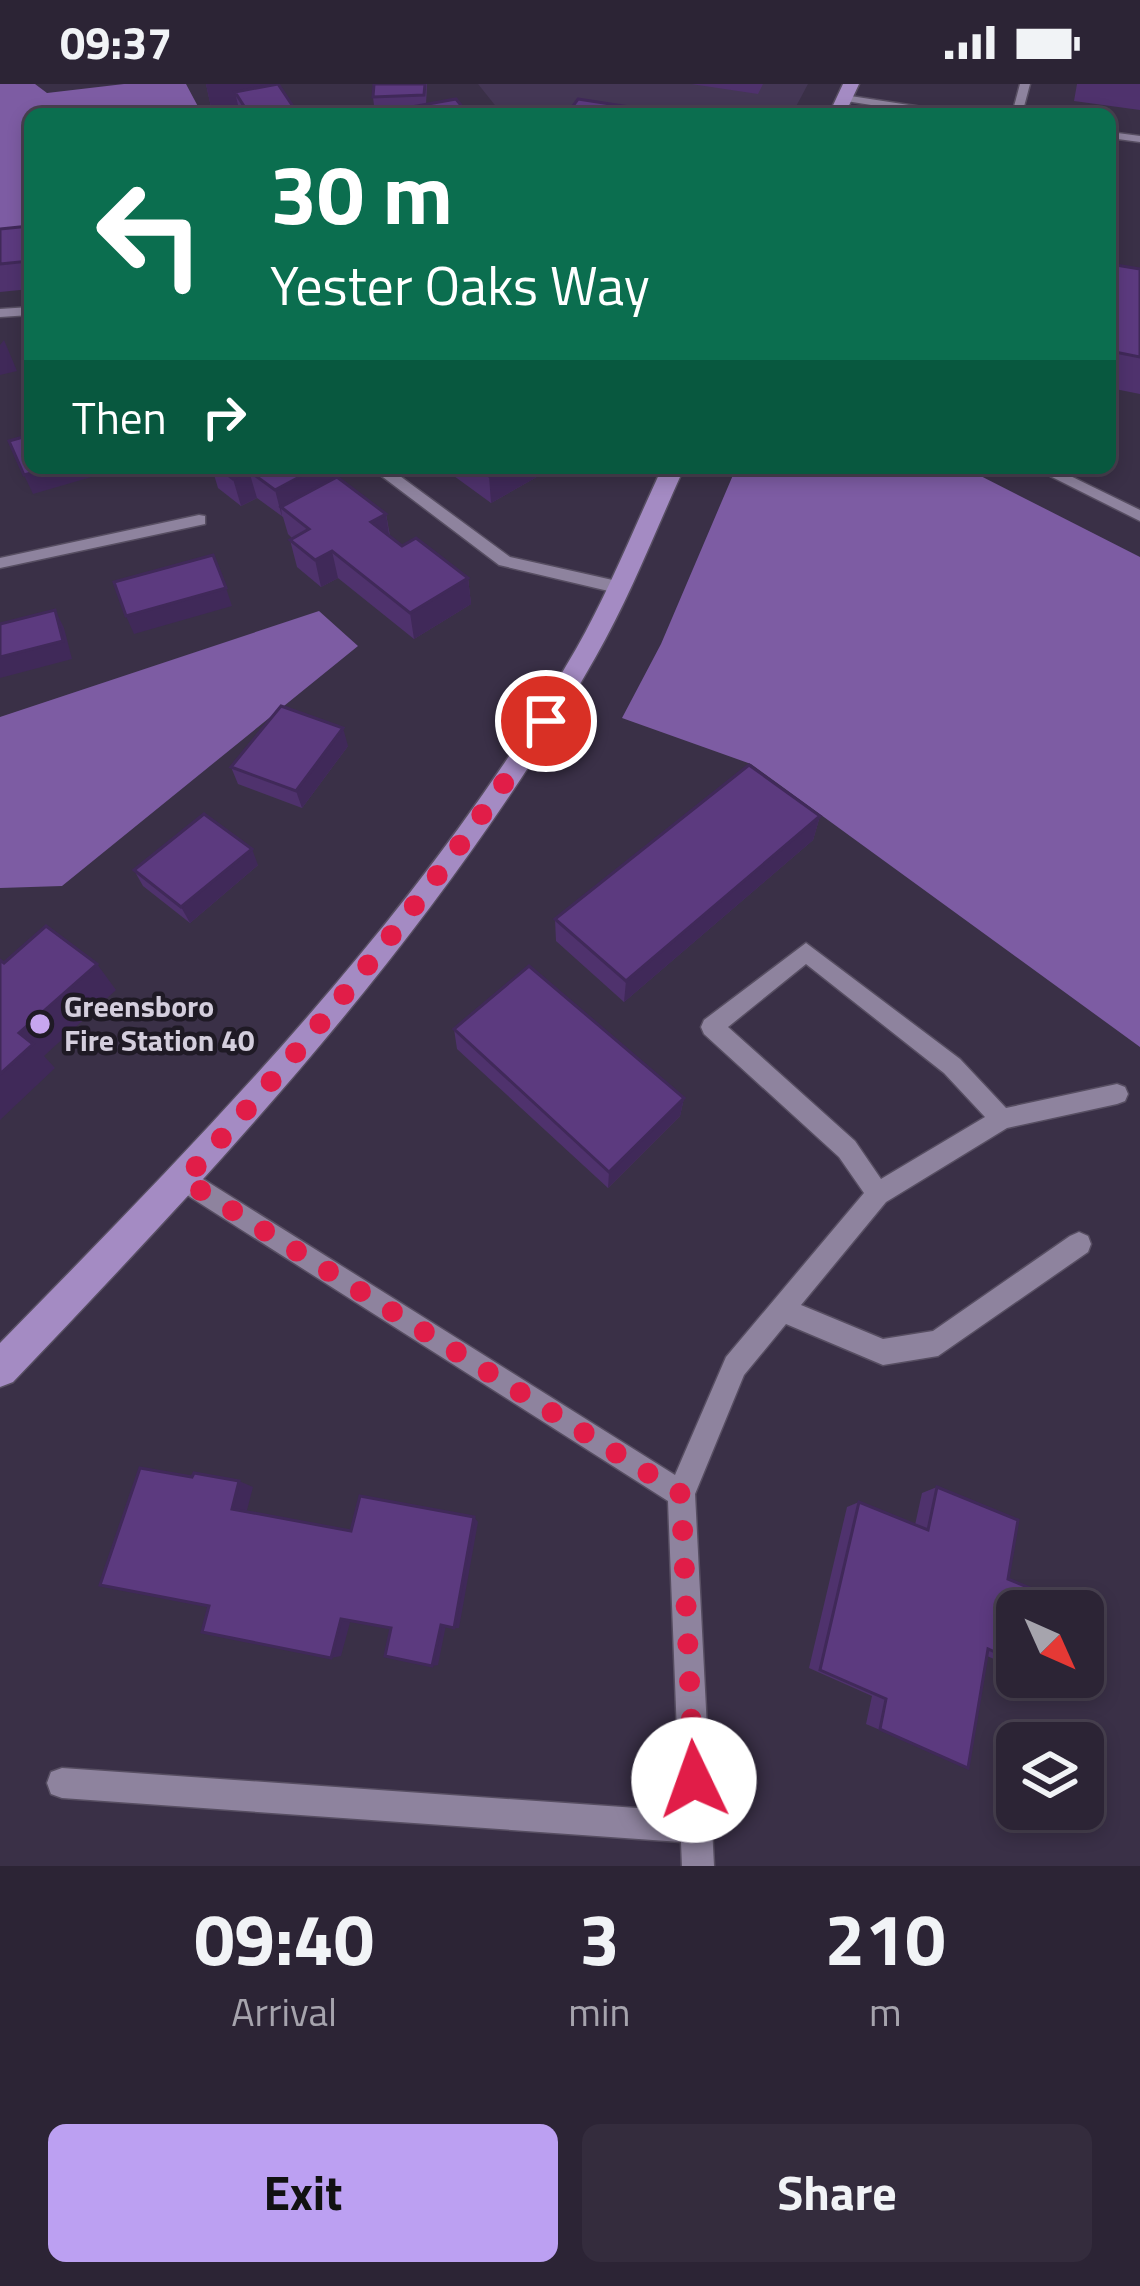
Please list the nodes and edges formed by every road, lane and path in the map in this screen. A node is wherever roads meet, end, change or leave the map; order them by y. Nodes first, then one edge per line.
1 (844, 99) edge
2 (906, 108) edge
3 (387, 474) edge
4 (670, 474) edge
5 (1054, 474) edge
6 (1140, 516) edge
7 (199, 520) dead end
8 (0, 562) edge
9 (616, 587) junction
10 (1117, 1094) dead end
11 (1002, 1119) junction
12 (184, 1180) junction
13 (878, 1194) junction
14 (1079, 1244) dead end
15 (782, 1310) junction
16 (0, 1369) edge
17 (681, 1494) junction
18 (62, 1783) dead end
19 (696, 1828) junction
20 (698, 1866) edge

1 - 2 street
3 - 9 street
4 - 9 main road
5 - 6 street
7 - 8 street
9 - 12 main road
10 - 11 street
11 - 13 street
11 - 13 street
12 - 16 main road
12 - 17 street
13 - 15 street
14 - 15 street
15 - 17 street
17 - 19 street
18 - 19 street
19 - 20 street

